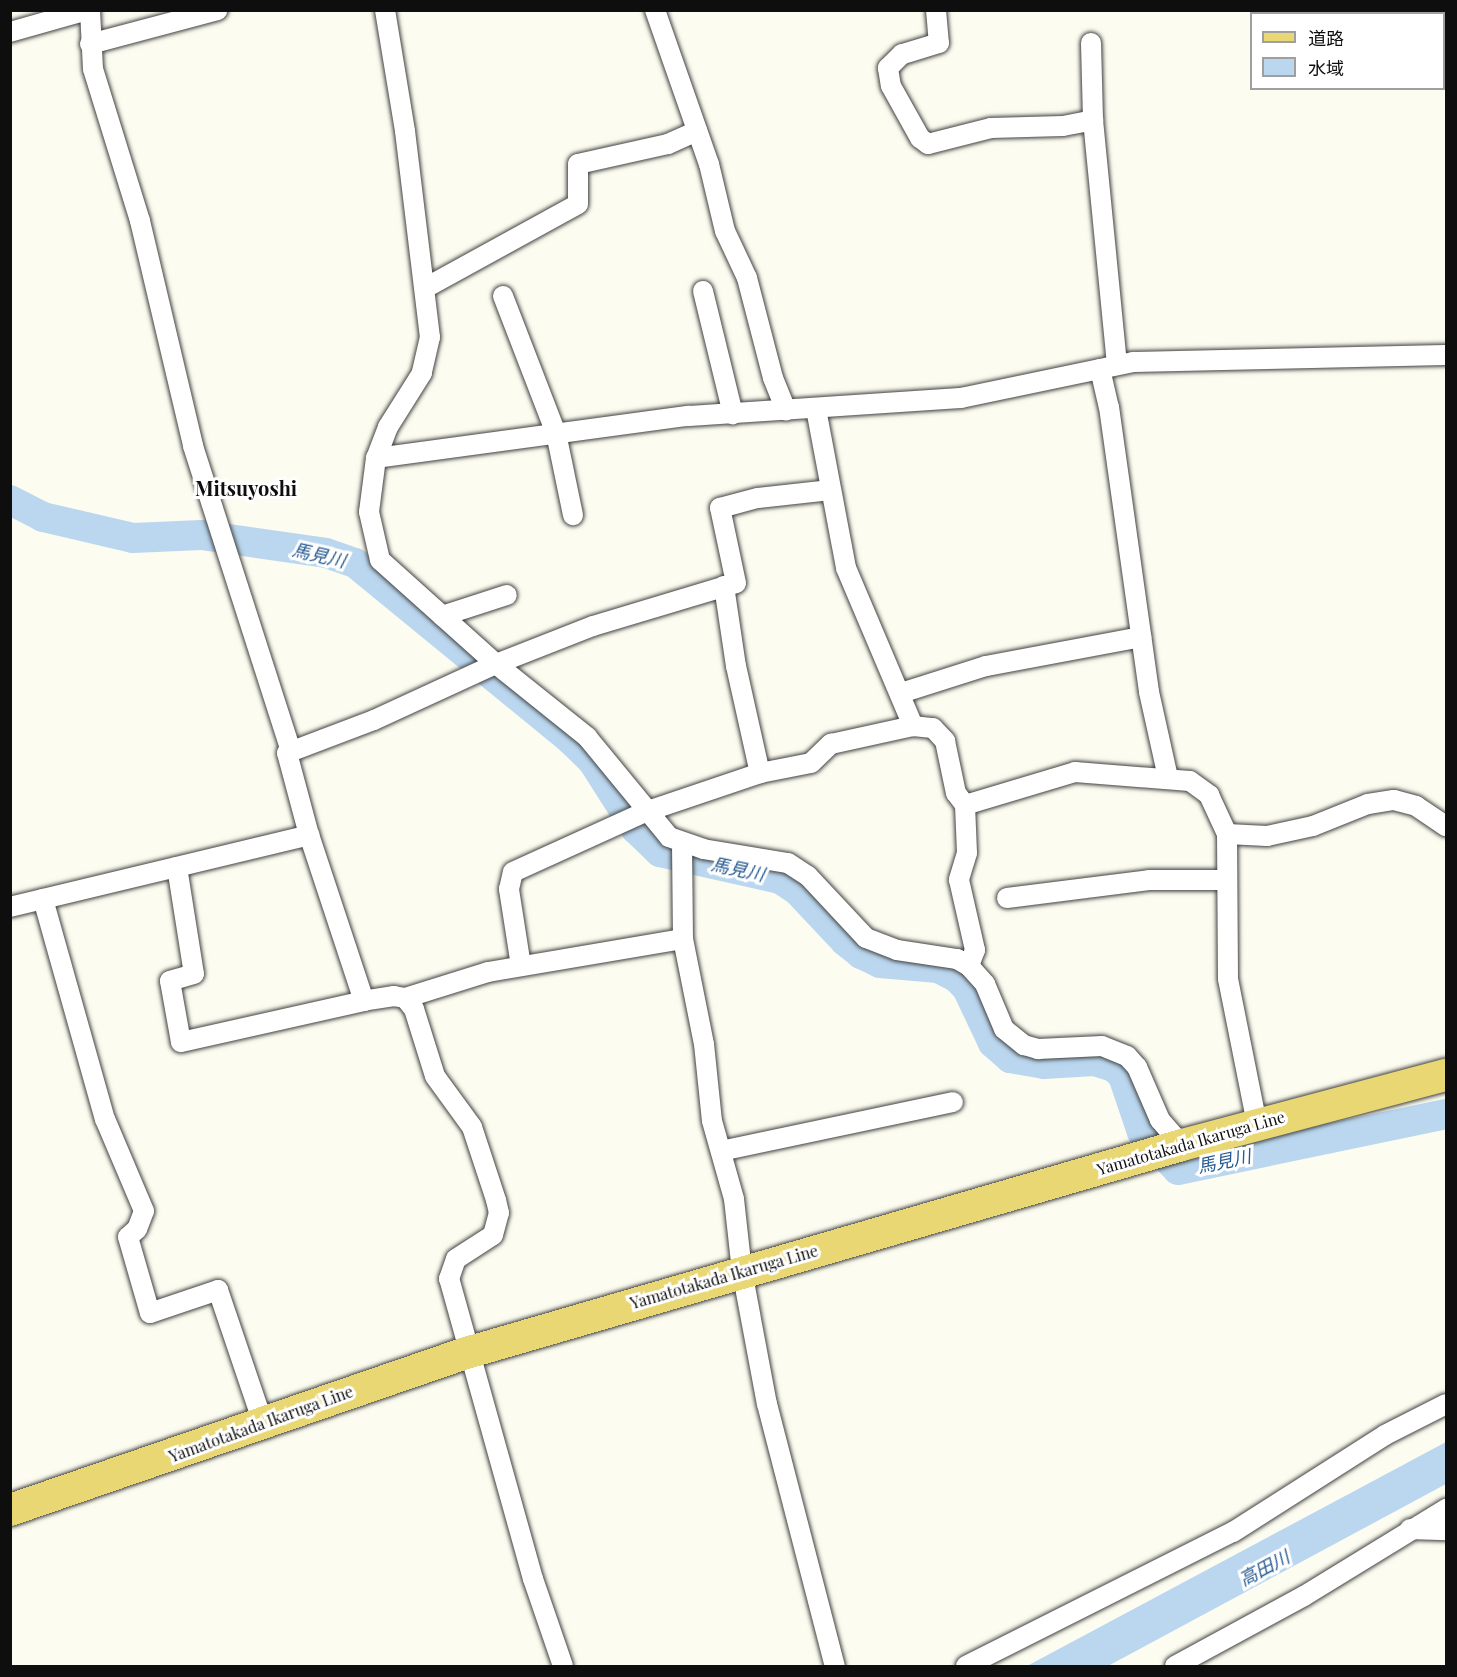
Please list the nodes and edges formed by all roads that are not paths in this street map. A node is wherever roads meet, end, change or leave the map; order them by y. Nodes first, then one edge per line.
1 (88, 10) edge
2 (218, 10) edge
3 (385, 10) edge
4 (655, 10) edge
5 (936, 10) edge
6 (10, 32) edge
7 (1091, 43) dead end
8 (90, 44) junction
9 (1093, 120) junction
10 (697, 131) junction
11 (427, 287) junction
12 (703, 291) dead end
13 (503, 296) dead end
14 (1446, 355) edge
15 (1108, 367) junction
16 (816, 409) junction
17 (786, 410) junction
18 (733, 414) junction
19 (556, 434) junction
20 (376, 458) junction
21 (831, 490) junction
22 (573, 515) dead end
23 (723, 586) junction
24 (507, 595) dead end
25 (442, 616) junction
26 (1141, 637) junction
27 (486, 669) junction
28 (901, 693) junction
29 (914, 726) junction
30 (291, 752) junction
31 (760, 773) junction
32 (1168, 778) junction
33 (965, 805) junction
34 (637, 817) junction
35 (1446, 826) edge
36 (1227, 834) junction
37 (309, 835) junction
38 (682, 854) junction
39 (177, 867) junction
40 (1227, 880) junction
41 (1007, 898) dead end
42 (43, 899) junction
43 (10, 907) edge
44 (684, 939) junction
45 (522, 966) junction
46 (969, 966) junction
47 (405, 999) junction
48 (364, 1001) junction
49 (1446, 1075) edge
50 (953, 1102) dead end
51 (1257, 1124) junction
52 (1170, 1149) junction
53 (721, 1151) junction
54 (742, 1271) junction
55 (471, 1352) junction
56 (1446, 1404) edge
57 (263, 1423) junction
58 (1446, 1509) edge
59 (10, 1510) edge
60 (1410, 1529) junction
61 (1446, 1530) edge
62 (563, 1666) edge
63 (835, 1666) edge
64 (966, 1666) edge
65 (1175, 1666) edge

1 - 6 street
1 - 8 street
2 - 8 street
3 - 11 street
4 - 10 street
5 - 9 street
7 - 9 street
8 - 30 street
9 - 15 street
10 - 11 street
10 - 17 street
11 - 20 street
12 - 18 street
13 - 19 street
14 - 15 street
15 - 16 street
15 - 26 street
16 - 17 street
16 - 21 street
17 - 18 street
18 - 19 street
19 - 20 street
19 - 22 street
20 - 25 street
21 - 23 street
21 - 28 street
23 - 27 street
23 - 31 street
24 - 25 street
25 - 27 street
26 - 28 street
26 - 32 street
27 - 30 street
27 - 34 street
28 - 29 street
29 - 31 street
29 - 33 street
30 - 37 street
31 - 34 street
32 - 33 street
32 - 36 street
33 - 46 street
34 - 38 street
34 - 45 street
35 - 36 street
36 - 40 street
37 - 39 street
37 - 48 street
38 - 44 street
38 - 46 street
39 - 42 street
39 - 48 street
40 - 41 street
40 - 51 street
42 - 43 street
42 - 57 street
44 - 45 street
44 - 53 street
45 - 47 street
46 - 52 street
47 - 48 street
47 - 55 street
49 - 51 main road, Yamatotakada Ikaruga Line
50 - 53 street
51 - 52 main road, Yamatotakada Ikaruga Line
52 - 54 main road, Yamatotakada Ikaruga Line
53 - 54 street
54 - 55 main road, Yamatotakada Ikaruga Line
54 - 63 street
55 - 57 main road, Yamatotakada Ikaruga Line
55 - 62 street
56 - 64 street
57 - 59 main road, Yamatotakada Ikaruga Line
58 - 60 street
60 - 61 street
60 - 65 street

